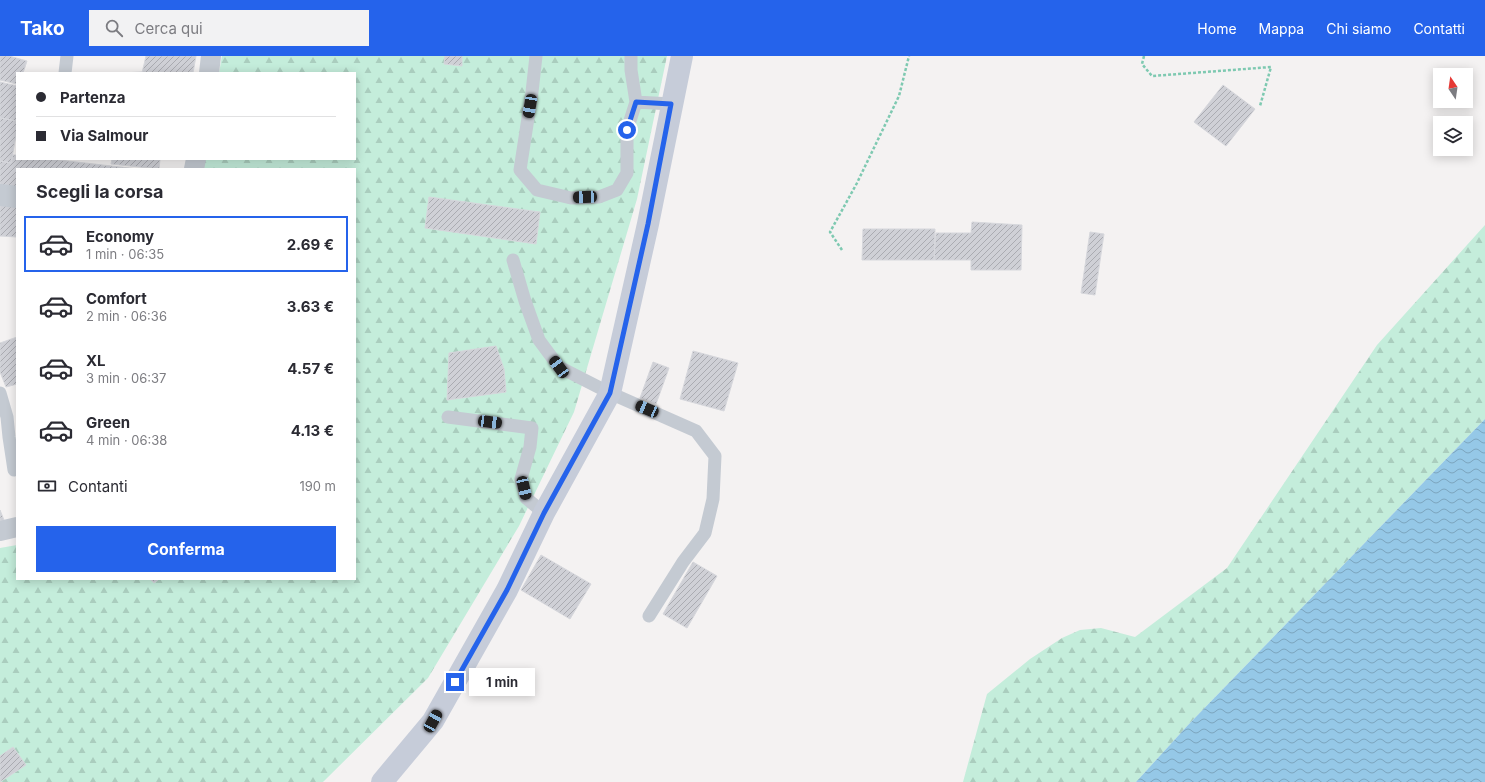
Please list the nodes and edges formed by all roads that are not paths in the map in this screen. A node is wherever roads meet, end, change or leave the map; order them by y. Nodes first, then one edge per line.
1 (67, 56) edge
2 (211, 56) edge
3 (536, 56) edge
4 (631, 56) edge
5 (682, 56) edge
6 (65, 72) edge
7 (209, 72) edge
8 (636, 102) junction
9 (671, 104) junction
10 (0, 195) edge
11 (16, 197) edge
12 (513, 260) dead end
13 (0, 393) edge
14 (610, 393) junction
15 (448, 417) dead end
16 (14, 470) dead end
17 (544, 513) junction
18 (16, 527) edge
19 (0, 531) edge
20 (649, 616) dead end
21 (382, 782) edge

1 - 6 lane
2 - 7 street
3 - 8 lane
4 - 8 lane
5 - 9 main road
8 - 9 lane
9 - 14 main road
10 - 11 street
12 - 14 lane
13 - 16 lane
14 - 17 main road
14 - 20 lane
15 - 17 lane
17 - 21 main road
18 - 19 street

